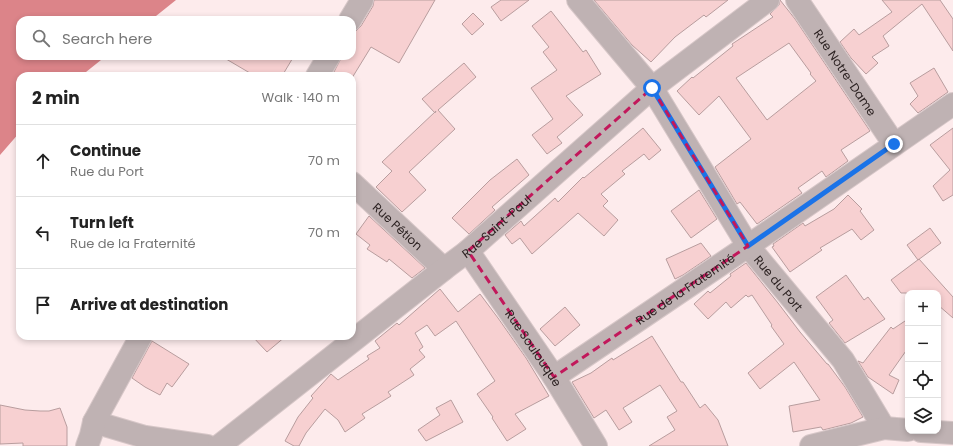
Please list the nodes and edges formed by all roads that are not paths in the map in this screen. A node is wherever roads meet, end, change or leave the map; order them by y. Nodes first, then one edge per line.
1 (362, 0) edge
2 (578, 0) edge
3 (768, 0) edge
4 (797, 0) edge
5 (352, 16) edge
6 (327, 60) edge
7 (319, 72) edge
8 (652, 88) junction
9 (953, 104) edge
10 (894, 144) junction
11 (356, 187) edge
12 (748, 246) junction
13 (468, 251) junction
14 (444, 268) junction
15 (356, 338) edge
16 (138, 340) edge
17 (353, 340) edge
18 (554, 377) junction
19 (884, 428) junction
20 (905, 430) edge
21 (941, 432) edge
22 (953, 433) edge
23 (91, 434) edge
24 (207, 446) edge
25 (219, 446) edge
26 (596, 446) edge
27 (811, 446) edge

1 - 5 street
2 - 8 street, Rue du Port
3 - 8 street, Rue Saint-Paul
4 - 10 street, Rue Notre-Dame
6 - 7 street
8 - 12 street, Rue du Port
8 - 13 street, Rue Saint-Paul
9 - 10 street, Rue de la Fraternité
10 - 12 street, Rue de la Fraternité
11 - 14 street, Rue Pétion
12 - 18 street, Rue de la Fraternité
12 - 19 street, Rue du Port
13 - 14 street, Rue Saint-Paul
13 - 18 street, Rue Soulouque
14 - 15 street, Rue Saint-Paul
16 - 23 street
17 - 25 street, Rue Saint-Paul
18 - 26 street, Rue Soulouque
19 - 20 street
19 - 27 street
21 - 22 street
23 - 24 street

